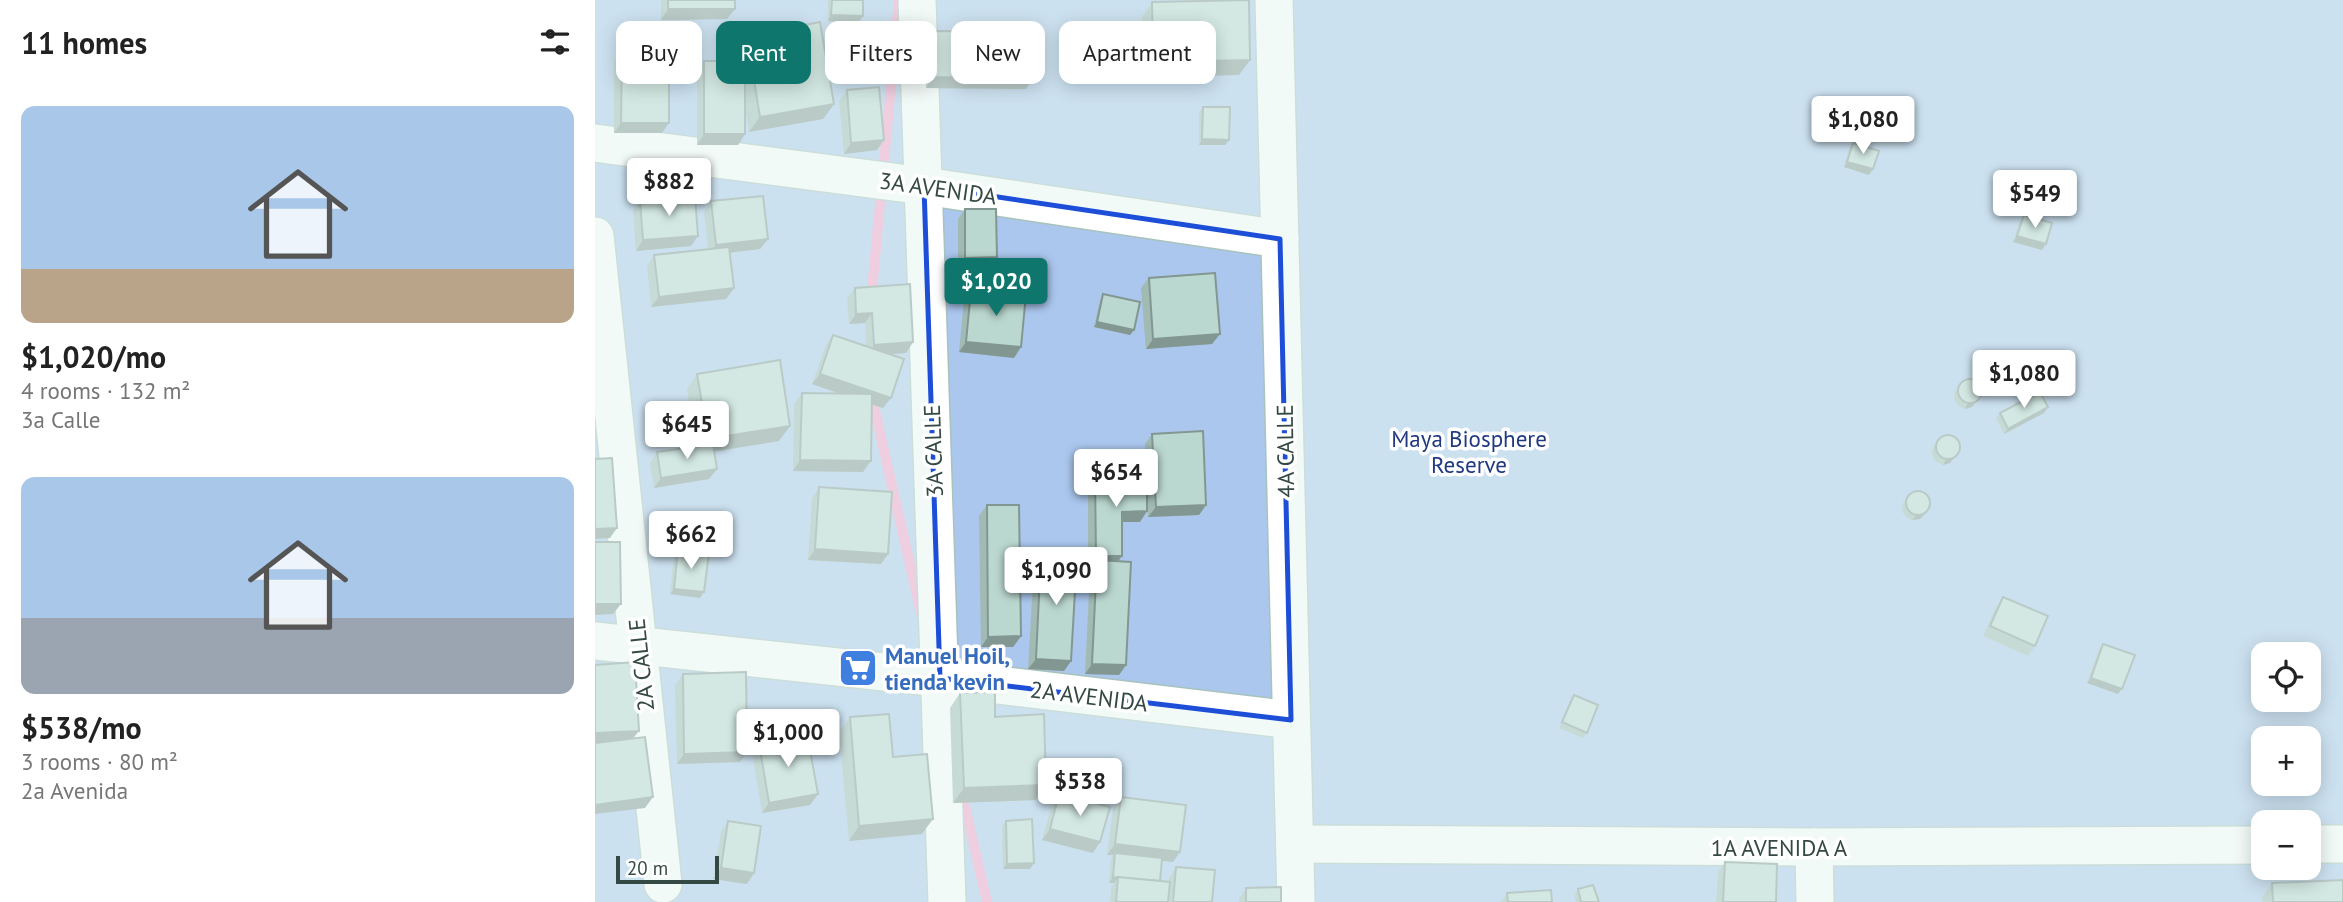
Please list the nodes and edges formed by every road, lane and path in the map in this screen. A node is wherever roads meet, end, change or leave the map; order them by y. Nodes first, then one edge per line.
1 (917, 0) edge
2 (1274, 0) edge
3 (595, 143) edge
4 (924, 186) junction
5 (595, 236) edge
6 (1280, 239) junction
7 (595, 641) edge
8 (639, 646) junction
9 (940, 678) junction
10 (1291, 720) junction
11 (1295, 844) junction
12 (2321, 844) edge
13 (2343, 844) edge
14 (2251, 845) edge
15 (1814, 848) junction
16 (663, 884) dead end
17 (947, 902) edge
18 (1297, 902) edge
19 (1815, 902) edge

1 - 4 street, 3A CALLE
2 - 6 street, 4A CALLE
3 - 4 street, 3A AVENIDA
4 - 6 street, 3A AVENIDA
4 - 9 street, 3A CALLE
5 - 8 street, 2A CALLE
6 - 10 street, 4A CALLE
7 - 8 street, 2A AVENIDA
8 - 9 street, 2A AVENIDA
8 - 16 street, 2A CALLE
9 - 10 street, 2A AVENIDA
9 - 17 street, 3A CALLE
10 - 11 street, 4A CALLE
11 - 15 street, 1A AVENIDA A
11 - 18 street, 4A CALLE
12 - 13 street
14 - 15 street, 1A AVENIDA A
15 - 19 street

